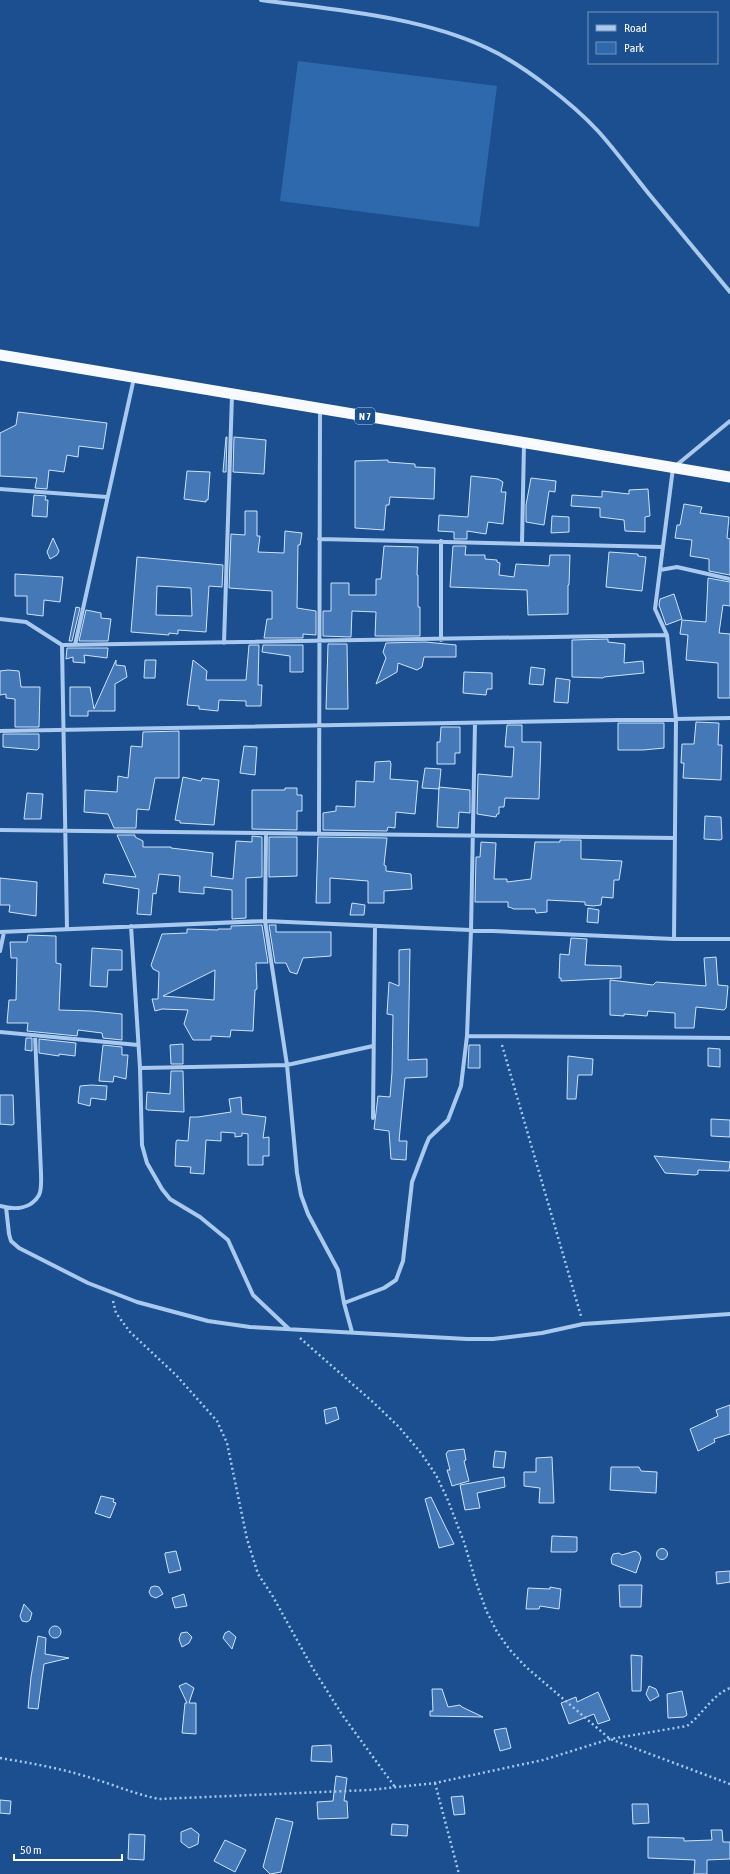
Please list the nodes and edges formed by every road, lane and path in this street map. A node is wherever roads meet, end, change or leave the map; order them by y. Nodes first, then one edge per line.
1 (261, 0) edge
2 (730, 292) edge
3 (0, 355) edge
4 (134, 378) junction
5 (232, 394) junction
6 (320, 409) junction
7 (730, 421) edge
8 (524, 443) junction
9 (673, 468) junction
10 (730, 477) edge
11 (0, 489) edge
12 (108, 497) junction
13 (319, 539) junction
14 (441, 541) junction
15 (522, 543) junction
16 (663, 547) junction
17 (660, 570) junction
18 (730, 579) edge
19 (0, 619) edge
20 (667, 635) junction
21 (441, 640) junction
22 (319, 641) junction
23 (224, 643) junction
24 (62, 645) junction
25 (75, 645) junction
26 (730, 718) edge
27 (676, 719) junction
28 (475, 722) junction
29 (319, 726) junction
30 (63, 730) junction
31 (0, 731) edge
32 (0, 830) edge
33 (65, 831) junction
34 (266, 833) junction
35 (319, 834) junction
36 (472, 836) junction
37 (675, 838) junction
38 (265, 922) junction
39 (132, 926) junction
40 (375, 926) junction
41 (67, 929) junction
42 (471, 930) junction
43 (2, 932) edge
44 (674, 939) junction
45 (730, 939) edge
46 (0, 951) edge
47 (0, 1032) edge
48 (35, 1035) junction
49 (467, 1036) junction
50 (500, 1036) junction
51 (730, 1038) edge
52 (138, 1045) junction
53 (373, 1046) junction
54 (287, 1065) junction
55 (140, 1068) junction
56 (373, 1118) dead end
57 (0, 1206) edge
58 (6, 1207) junction
59 (112, 1292) junction
60 (344, 1303) junction
61 (730, 1314) edge
62 (583, 1324) junction
63 (289, 1329) junction
64 (352, 1332) junction
65 (730, 1688) edge
66 (610, 1739) junction
67 (0, 1758) edge
68 (435, 1783) junction
69 (730, 1784) edge
70 (395, 1788) junction
71 (459, 1874) edge

1 - 2 street
3 - 4 highway, N 7
4 - 5 highway, N 7
4 - 12 street
5 - 6 highway, N 7
5 - 23 street
6 - 8 highway, N 7
6 - 13 street
7 - 9 street
8 - 9 highway, N 7
8 - 15 street
9 - 10 highway, N 7
9 - 16 street
11 - 12 street
12 - 25 street
13 - 14 street
13 - 22 street
14 - 15 street
14 - 21 street
15 - 16 street
16 - 17 street
17 - 18 street
17 - 20 street
19 - 24 street
20 - 21 street
20 - 27 street
21 - 22 street
22 - 23 street
22 - 29 street
23 - 25 street
24 - 25 street
24 - 30 street
26 - 27 street
27 - 28 street
27 - 37 street
28 - 29 street
28 - 36 street
29 - 30 street
29 - 35 street
30 - 31 street
30 - 33 street
32 - 33 street
33 - 34 street
33 - 41 street
34 - 35 street
34 - 38 street
35 - 36 street
36 - 37 street
36 - 42 street
37 - 44 street
38 - 39 street
38 - 40 street
38 - 54 street
39 - 41 street
39 - 52 street
40 - 42 street
40 - 53 street
41 - 43 street
42 - 44 street
42 - 49 street
43 - 46 street
44 - 45 street
47 - 48 street
48 - 52 street
48 - 58 street
49 - 50 street
49 - 60 street
50 - 51 street
50 - 62 path
52 - 55 street
53 - 54 street
53 - 56 street
54 - 55 street
54 - 60 street
55 - 63 street
57 - 58 street
58 - 59 street
59 - 63 street
59 - 70 path
60 - 64 street
61 - 62 street
62 - 64 street
63 - 64 street
63 - 66 path
65 - 66 path
66 - 68 path
66 - 69 path
67 - 70 path
68 - 70 path
68 - 71 path

